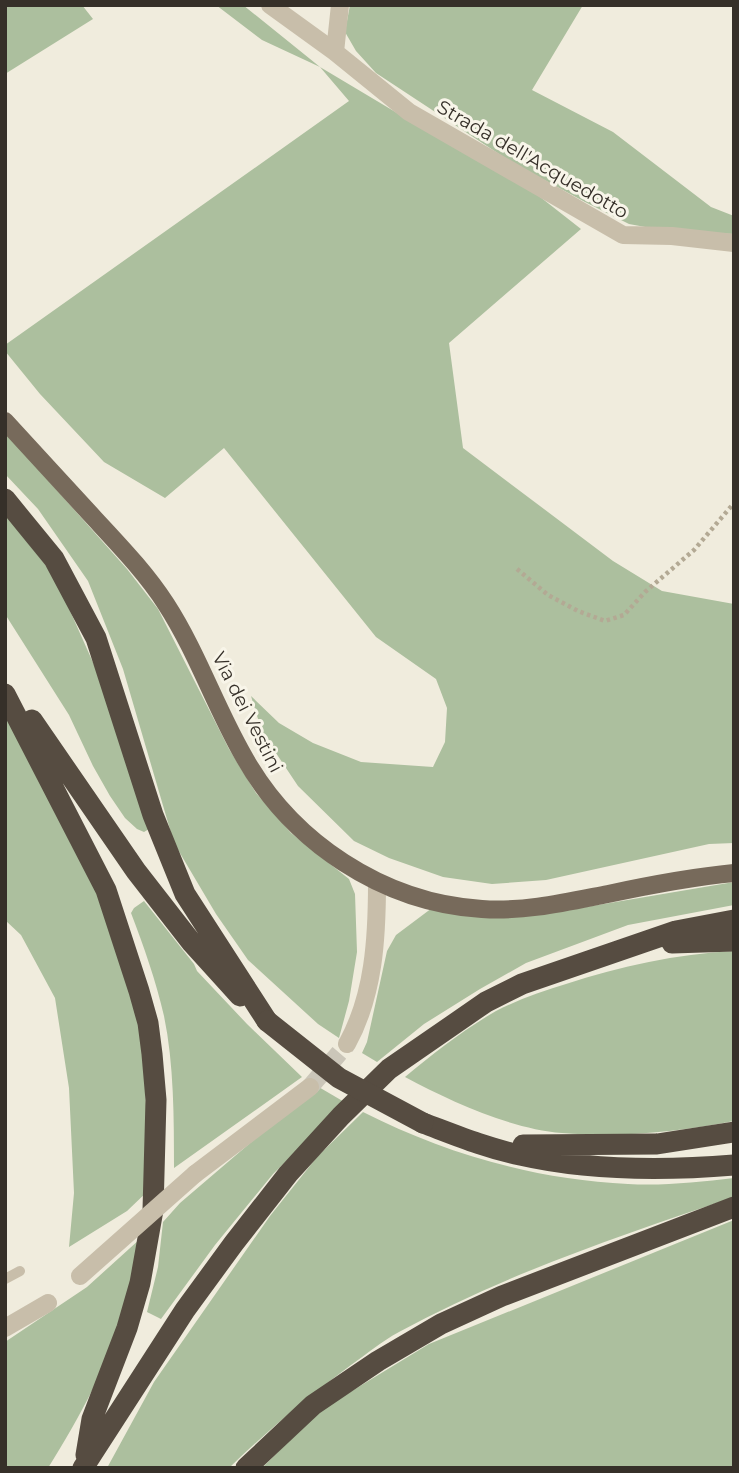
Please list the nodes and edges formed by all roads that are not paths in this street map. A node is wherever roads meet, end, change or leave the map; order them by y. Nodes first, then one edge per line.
1 (270, 5) edge
2 (340, 5) edge
3 (335, 52) junction
4 (734, 243) edge
5 (5, 421) edge
6 (5, 499) edge
7 (5, 681) edge
8 (5, 694) edge
9 (734, 873) edge
10 (377, 883) junction
11 (734, 920) edge
12 (734, 941) edge
13 (625, 948) junction
14 (267, 1021) junction
15 (347, 1044) tunnel mouth
16 (310, 1087) tunnel mouth
17 (734, 1132) edge
18 (478, 1144) junction
19 (734, 1165) edge
20 (734, 1207) edge
21 (20, 1271) dead end
22 (80, 1276) dead end
23 (5, 1279) edge
24 (48, 1303) dead end
25 (5, 1328) edge
26 (84, 1467) edge
27 (246, 1468) edge

1 - 3 street, Strada dell'Acquedotto
2 - 3 street
3 - 4 street, Strada dell'Acquedotto
5 - 10 main road, Via dei Vestini
6 - 14 highway
7 - 14 highway
8 - 26 highway
9 - 10 main road, Via dei Vestini
10 - 15 street
11 - 13 highway
12 - 13 highway
13 - 26 highway
14 - 18 highway, bridge
16 - 22 street, bridge
17 - 18 highway
18 - 19 highway
20 - 27 highway
21 - 23 lane
24 - 25 street

